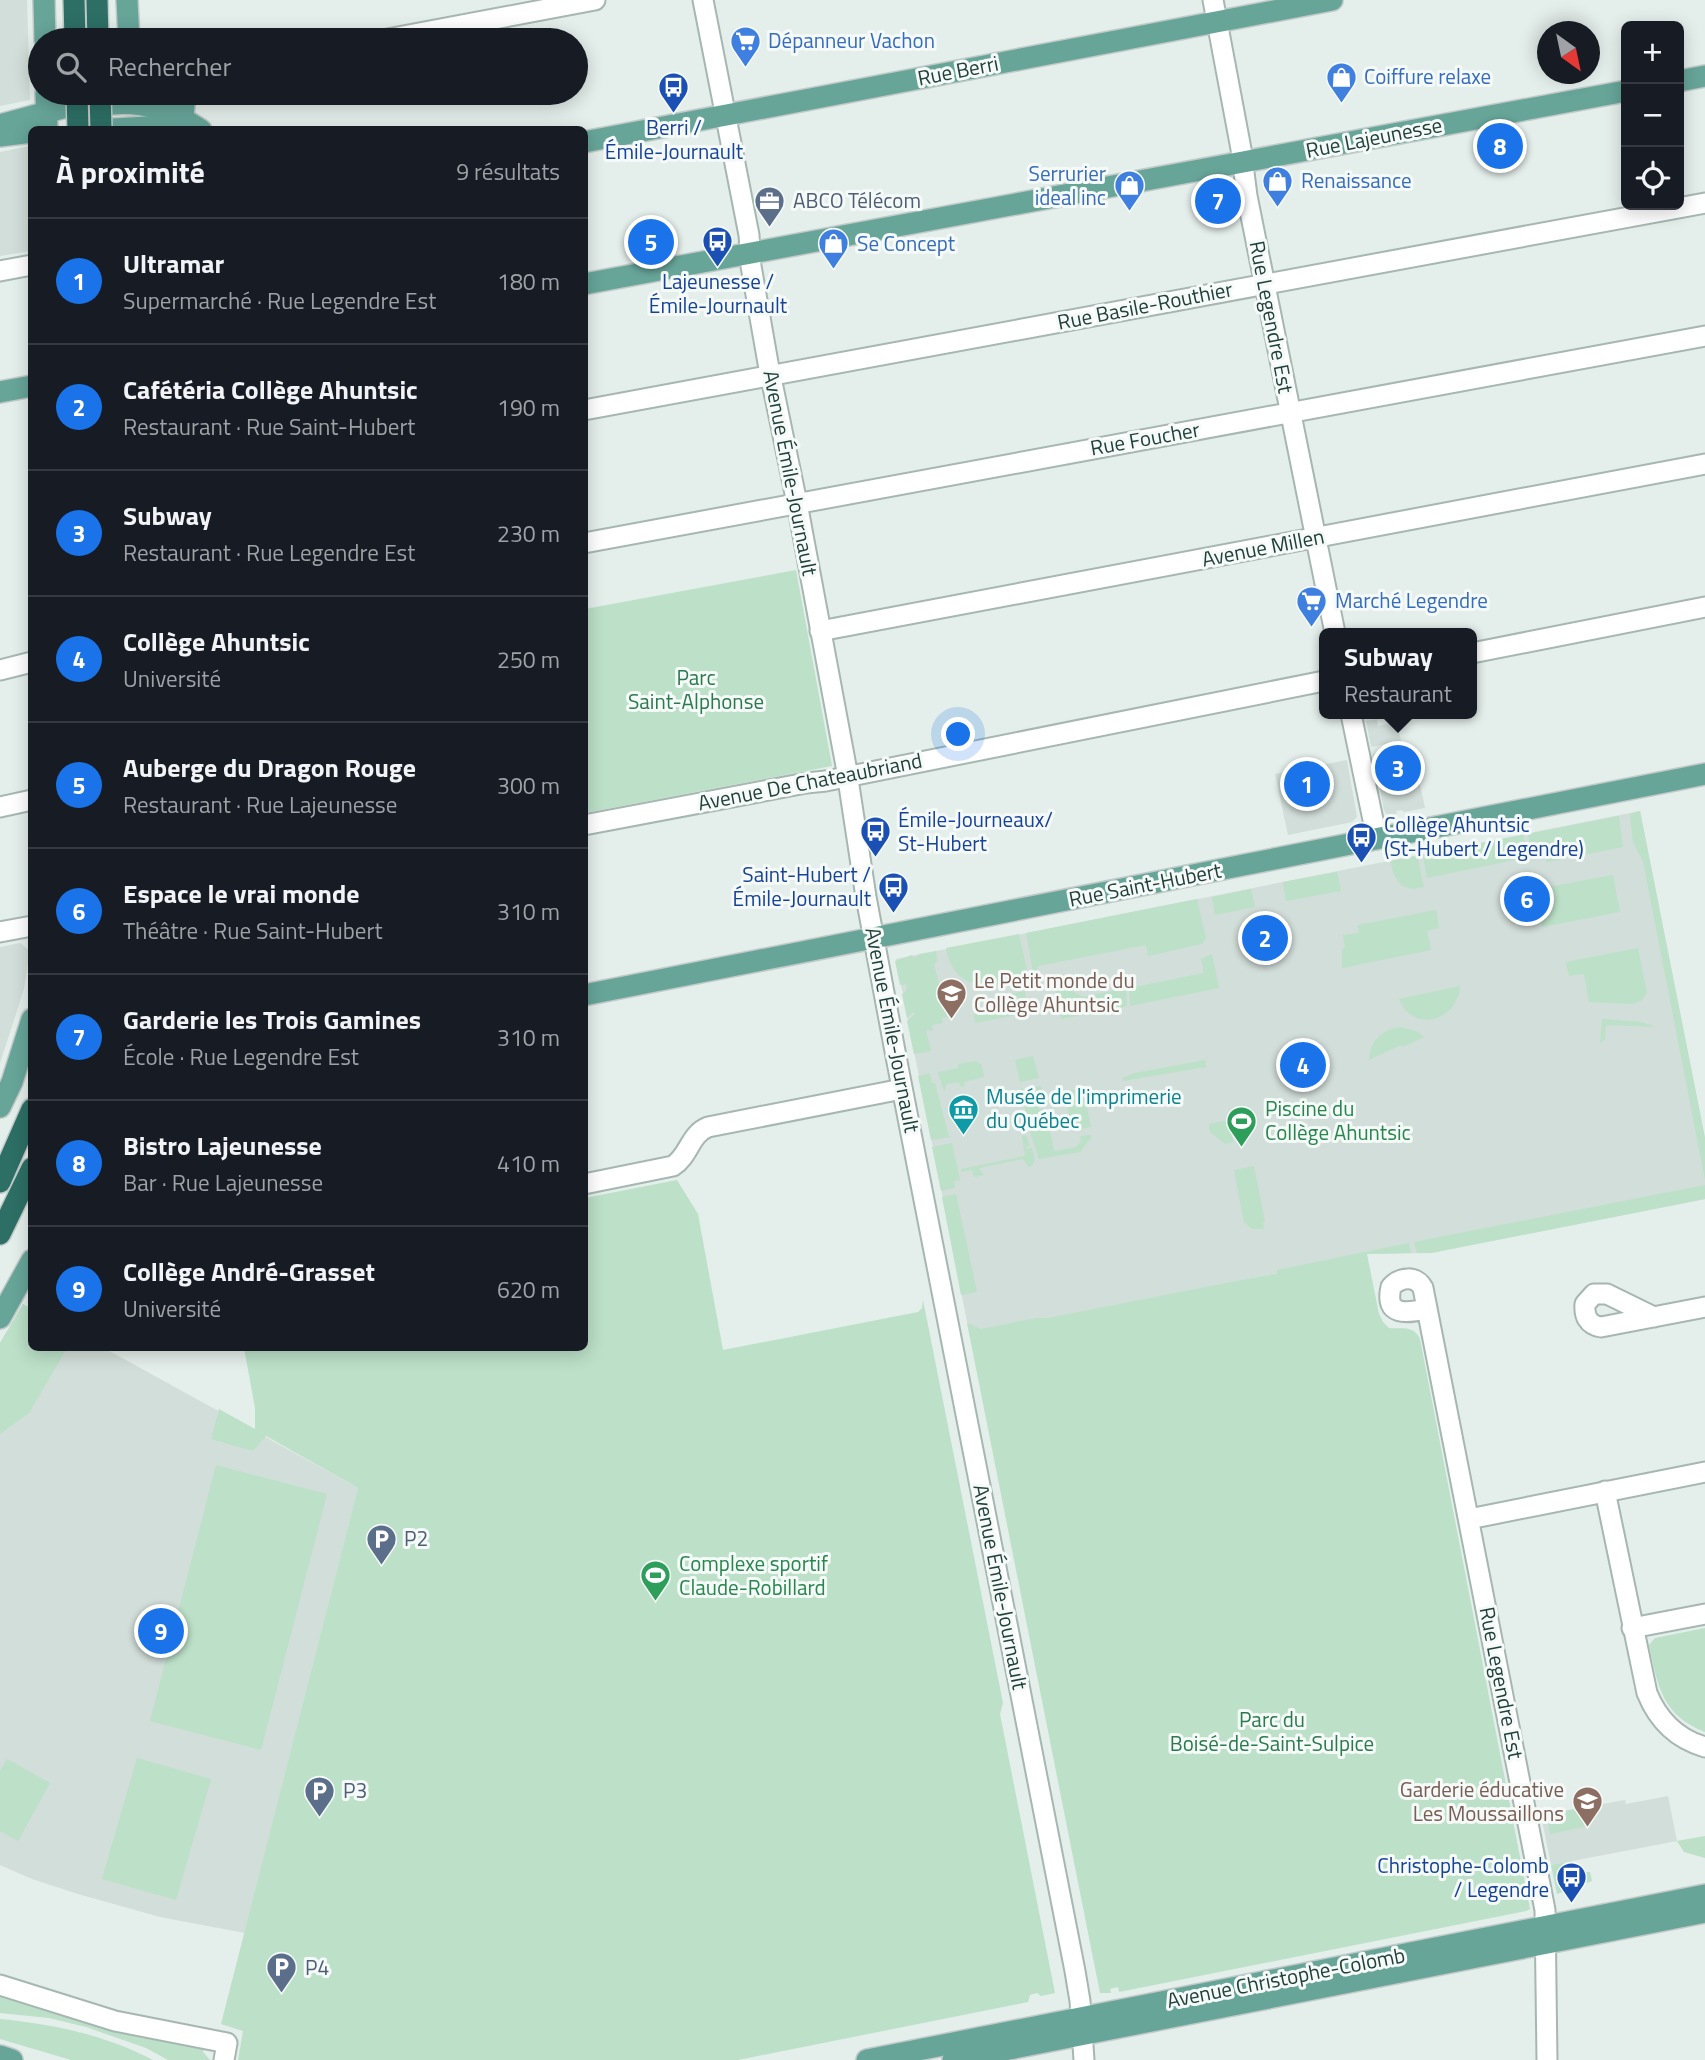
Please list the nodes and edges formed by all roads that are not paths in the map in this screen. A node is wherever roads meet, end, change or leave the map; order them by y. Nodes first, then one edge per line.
1 (44, 0) edge
2 (74, 0) edge
3 (97, 0) edge
4 (127, 0) edge
5 (595, 0) edge
6 (703, 0) edge
7 (1213, 0) edge
8 (1332, 0) edge
9 (529, 6) edge
10 (1217, 22) junction
11 (45, 28) edge
12 (75, 28) edge
13 (98, 28) edge
14 (128, 28) edge
15 (434, 28) edge
16 (1705, 76) edge
17 (1684, 80) edge
18 (1621, 92) edge
19 (114, 105) edge
20 (120, 105) edge
21 (147, 105) edge
22 (181, 105) edge
23 (56, 107) edge
24 (726, 116) junction
25 (174, 124) edge
26 (0, 125) edge
27 (74, 126) edge
28 (103, 126) edge
29 (124, 126) edge
30 (156, 126) edge
31 (28, 132) edge
32 (0, 136) edge
33 (588, 141) edge
34 (1243, 161) junction
35 (1705, 203) edge
36 (750, 253) junction
37 (28, 266) edge
38 (0, 271) edge
39 (588, 283) edge
40 (1264, 284) junction
41 (1705, 336) edge
42 (771, 374) junction
43 (28, 387) edge
44 (0, 392) edge
45 (588, 409) edge
46 (1290, 412) junction
47 (1705, 464) edge
48 (797, 503) junction
49 (1316, 537) junction
50 (588, 542) edge
51 (1705, 607) edge
52 (1334, 628) edge
53 (820, 631) junction
54 (1477, 652) edge
55 (28, 663) edge
56 (0, 670) edge
57 (1319, 682) edge
58 (1352, 719) edge
59 (1705, 774) edge
60 (848, 777) junction
61 (28, 801) edge
62 (0, 807) edge
63 (588, 824) edge
64 (1377, 839) junction
65 (28, 927) edge
66 (0, 932) edge
67 (874, 938) junction
68 (588, 994) edge
69 (28, 1032) edge
70 (902, 1089) junction
71 (11, 1106) edge
72 (28, 1176) edge
73 (0, 1182) edge
74 (588, 1183) edge
75 (16, 1202) junction
76 (0, 1234) edge
77 (0, 1253) edge
78 (28, 1267) edge
79 (1705, 1307) edge
80 (1427, 1309) dead end
81 (1654, 1317) dead end
82 (0, 1318) edge
83 (1705, 1472) edge
84 (1605, 1491) junction
85 (1469, 1519) junction
86 (1705, 1614) edge
87 (1632, 1628) junction
88 (1705, 1746) edge
89 (1705, 1895) edge
90 (1705, 1912) edge
91 (1546, 1935) junction
92 (0, 1985) edge
93 (1082, 2026) junction
94 (225, 2051) edge
95 (0, 2056) edge
96 (12, 2060) edge
97 (867, 2060) edge
98 (953, 2060) edge
99 (1084, 2060) edge
100 (1547, 2060) edge

1 - 11 main road
2 - 12 highway
3 - 13 highway
4 - 14 main road
5 - 9 street
6 - 24 street, Avenue Émile-Journault
7 - 10 street, Rue Legendre Est
8 - 10 main road, Rue Berri
9 - 15 street
10 - 24 main road, Rue Berri
10 - 34 street, Rue Legendre Est
16 - 17 main road
18 - 34 main road, Rue Lajeunesse
19 - 28 highway, bridge
20 - 29 main road
21 - 25 main road
22 - 25 main road
23 - 26 main road
23 - 27 highway, bridge
24 - 33 main road, Rue Berri
24 - 36 street, Avenue Émile-Journault
25 - 30 main road
31 - 32 main road
34 - 36 main road, Rue Lajeunesse
34 - 40 street, Rue Legendre Est
35 - 40 street, Rue Basile-Routhier
36 - 39 main road, Rue Lajeunesse
36 - 42 street, Avenue Émile-Journault
37 - 38 street
40 - 42 street, Rue Basile-Routhier
40 - 46 street, Rue Legendre Est
41 - 46 street, Rue Foucher
42 - 45 street, Rue Basile-Routhier
42 - 48 street, Avenue Émile-Journault
43 - 44 main road
46 - 48 street, Rue Foucher
46 - 49 street, Rue Legendre Est
47 - 49 street, Avenue Millen
48 - 50 street, Rue Foucher
48 - 53 street, Avenue Émile-Journault
49 - 52 street, Rue Legendre Est
49 - 53 street, Avenue Millen
51 - 54 street
53 - 60 street, Avenue Émile-Journault
55 - 56 street
57 - 60 street, Avenue De Chateaubriand
58 - 64 street
59 - 64 main road, Rue Saint-Hubert
60 - 63 street, Avenue De Chateaubriand
60 - 67 street, Avenue Émile-Journault
61 - 62 street
64 - 67 main road, Rue Saint-Hubert
65 - 66 street
67 - 68 main road, Rue Saint-Hubert
67 - 70 street, Avenue Émile-Journault
69 - 71 main road
70 - 74 street
70 - 93 street, Avenue Émile-Journault
71 - 73 highway
72 - 75 highway
75 - 76 highway
75 - 77 highway
78 - 82 main road
79 - 81 street
80 - 85 street, Rue Legendre Est
83 - 84 street
84 - 85 street
84 - 87 street
85 - 91 street, Rue Legendre Est
86 - 87 street
87 - 88 street
89 - 91 main road, Avenue Christophe-Colomb
90 - 91 main road, Avenue Christophe-Colomb
91 - 93 main road, Avenue Christophe-Colomb
91 - 100 street, Rue Legendre Est
92 - 94 street
93 - 97 main road, Avenue Christophe-Colomb
93 - 98 main road, Avenue Christophe-Colomb
93 - 99 street, Avenue Émile-Journault
95 - 96 main road

